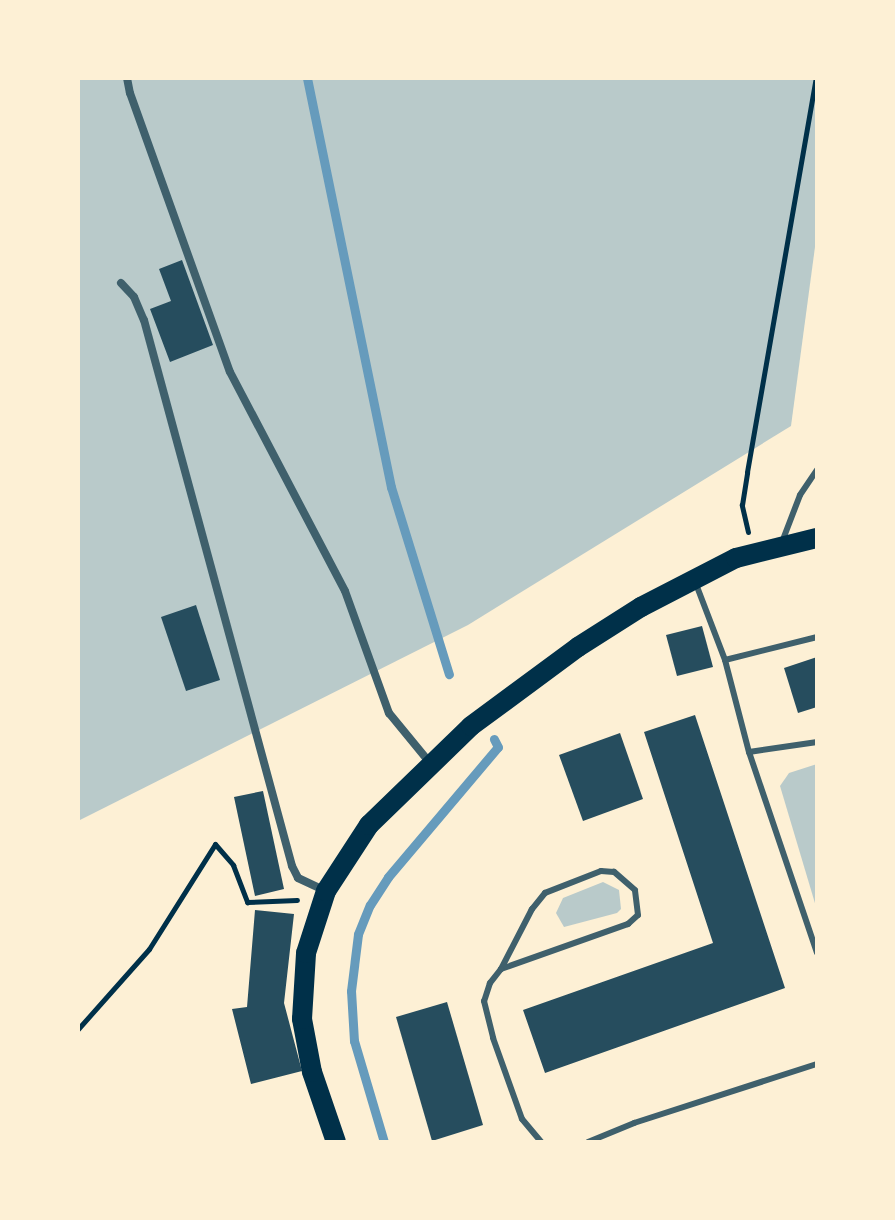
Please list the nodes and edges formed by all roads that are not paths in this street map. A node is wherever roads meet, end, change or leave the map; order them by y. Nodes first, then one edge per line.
1 (127, 78) edge
2 (121, 283) dead end
3 (817, 470) edge
4 (817, 538) edge
5 (781, 545) junction
6 (693, 577) junction
7 (817, 637) edge
8 (725, 660) junction
9 (817, 742) edge
10 (749, 752) junction
11 (430, 763) junction
12 (326, 891) junction
13 (817, 953) edge
14 (501, 969) junction
15 (817, 1064) edge
16 (336, 1142) edge
17 (541, 1142) edge
18 (588, 1142) edge

1 - 11 street
2 - 12 street
3 - 5 lane
4 - 5 main road
5 - 6 main road
6 - 8 lane
6 - 11 main road
7 - 8 lane
8 - 10 lane
9 - 10 lane
10 - 13 lane
11 - 12 main road
12 - 16 main road
14 - 14 lane
14 - 17 lane
15 - 18 lane

